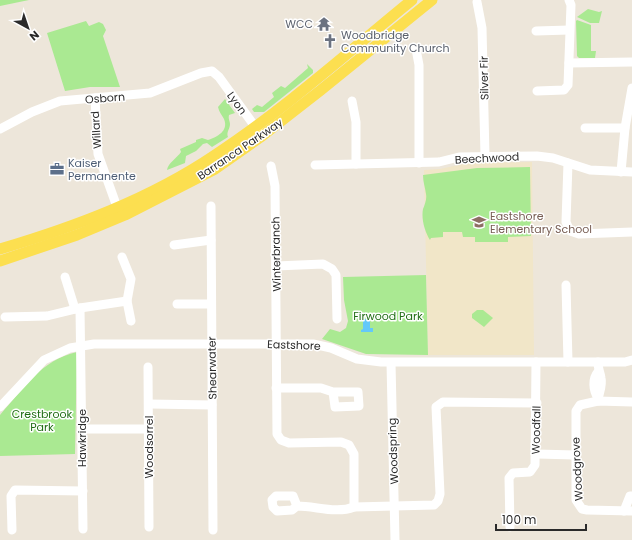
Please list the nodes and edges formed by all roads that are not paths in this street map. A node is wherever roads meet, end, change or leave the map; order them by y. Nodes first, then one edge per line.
1 (412, 0) edge
2 (432, 0) edge
3 (569, 0) edge
4 (477, 2) dead end
5 (420, 4) edge
6 (569, 30) junction
7 (536, 31) dead end
8 (416, 49) dead end
9 (632, 62) edge
10 (570, 63) junction
11 (212, 71) joint
12 (632, 88) edge
13 (537, 91) dead end
14 (95, 98) junction
15 (352, 101) dead end
16 (584, 128) dead end
17 (625, 128) junction
18 (0, 129) edge
19 (258, 132) junction
20 (485, 156) junction
21 (419, 163) junction
22 (568, 163) junction
23 (356, 164) junction
24 (315, 165) dead end
25 (271, 166) dead end
26 (621, 172) junction
27 (632, 172) edge
28 (211, 206) dead end
29 (118, 207) junction
30 (632, 232) edge
31 (211, 240) junction
32 (174, 244) dead end
33 (0, 249) edge
34 (122, 257) dead end
35 (0, 261) edge
36 (276, 266) junction
37 (65, 277) dead end
38 (566, 285) dead end
39 (127, 301) junction
40 (177, 304) dead end
41 (210, 304) junction
42 (78, 309) junction
43 (5, 317) dead end
44 (337, 319) dead end
45 (131, 322) dead end
46 (276, 344) junction
47 (211, 345) junction
48 (82, 346) junction
49 (632, 360) edge
50 (390, 362) junction
51 (536, 362) junction
52 (568, 362) junction
53 (598, 362) junction
54 (148, 367) dead end
55 (276, 388) junction
56 (333, 392) dead end
57 (598, 400) junction
58 (632, 402) edge
59 (537, 403) junction
60 (149, 404) junction
61 (212, 405) junction
62 (0, 406) edge
63 (82, 429) junction
64 (148, 429) junction
65 (537, 454) junction
66 (575, 455) junction
67 (83, 491) junction
68 (632, 496) edge
69 (297, 506) dead end
70 (395, 506) junction
71 (354, 507) junction
72 (628, 511) edge
73 (149, 527) dead end
74 (510, 527) dead end
75 (83, 529) dead end
76 (12, 530) dead end
77 (213, 530) dead end
78 (395, 540) edge

1 - 19 main road, Barranca Parkway
2 - 5 main road, Barranca Parkway
3 - 6 street
4 - 20 street, Silver Fir
5 - 19 main road, Barranca Parkway
6 - 7 street
6 - 10 street
8 - 21 street
9 - 10 street
10 - 13 street
11 - 14 street, Osborn
11 - 19 street, Lyon
12 - 17 street
14 - 18 street, Osborn
14 - 29 street, Willard
15 - 23 street
16 - 17 street
17 - 26 street
19 - 29 main road, Barranca Parkway
19 - 35 main road, Barranca Parkway
20 - 21 street, Beechwood
20 - 22 street, Beechwood
21 - 23 street, Beechwood
22 - 26 street, Beechwood
22 - 30 street
23 - 24 street, Beechwood
25 - 36 street, Winterbranch
26 - 27 street, Beechwood
28 - 31 street, Shearwater
29 - 33 main road, Barranca Parkway
31 - 32 street
31 - 41 street, Shearwater
34 - 39 street
36 - 44 street
36 - 46 street, Winterbranch
37 - 42 street, Hawkridge
38 - 52 street
39 - 42 street
39 - 45 street
40 - 41 street
41 - 47 street, Shearwater
42 - 43 street
42 - 48 street, Hawkridge
46 - 47 street, Eastshore
46 - 50 street, Eastshore
46 - 55 street, Winterbranch
47 - 48 street, Eastshore
47 - 61 street, Shearwater
48 - 62 street, Eastshore
48 - 63 street, Hawkridge
49 - 53 street, Eastshore
50 - 51 street, Eastshore
50 - 70 street, Woodspring
51 - 52 street, Eastshore
51 - 59 street, Woodfall
52 - 53 street, Eastshore
53 - 57 street
54 - 60 street, Woodsorrel
55 - 56 street
55 - 71 street, Winterbranch
57 - 58 street
57 - 66 street, Woodgrove
59 - 65 street, Woodfall
59 - 70 street
60 - 61 street
60 - 64 street, Woodsorrel
61 - 77 street, Shearwater
63 - 64 street
63 - 67 street, Hawkridge
64 - 73 street, Woodsorrel
65 - 66 street
65 - 74 street, Woodfall
66 - 72 street, Woodgrove
67 - 75 street, Hawkridge
67 - 76 street
68 - 72 street, Woodgrove
69 - 71 street
70 - 71 street
70 - 78 street, Woodspring

